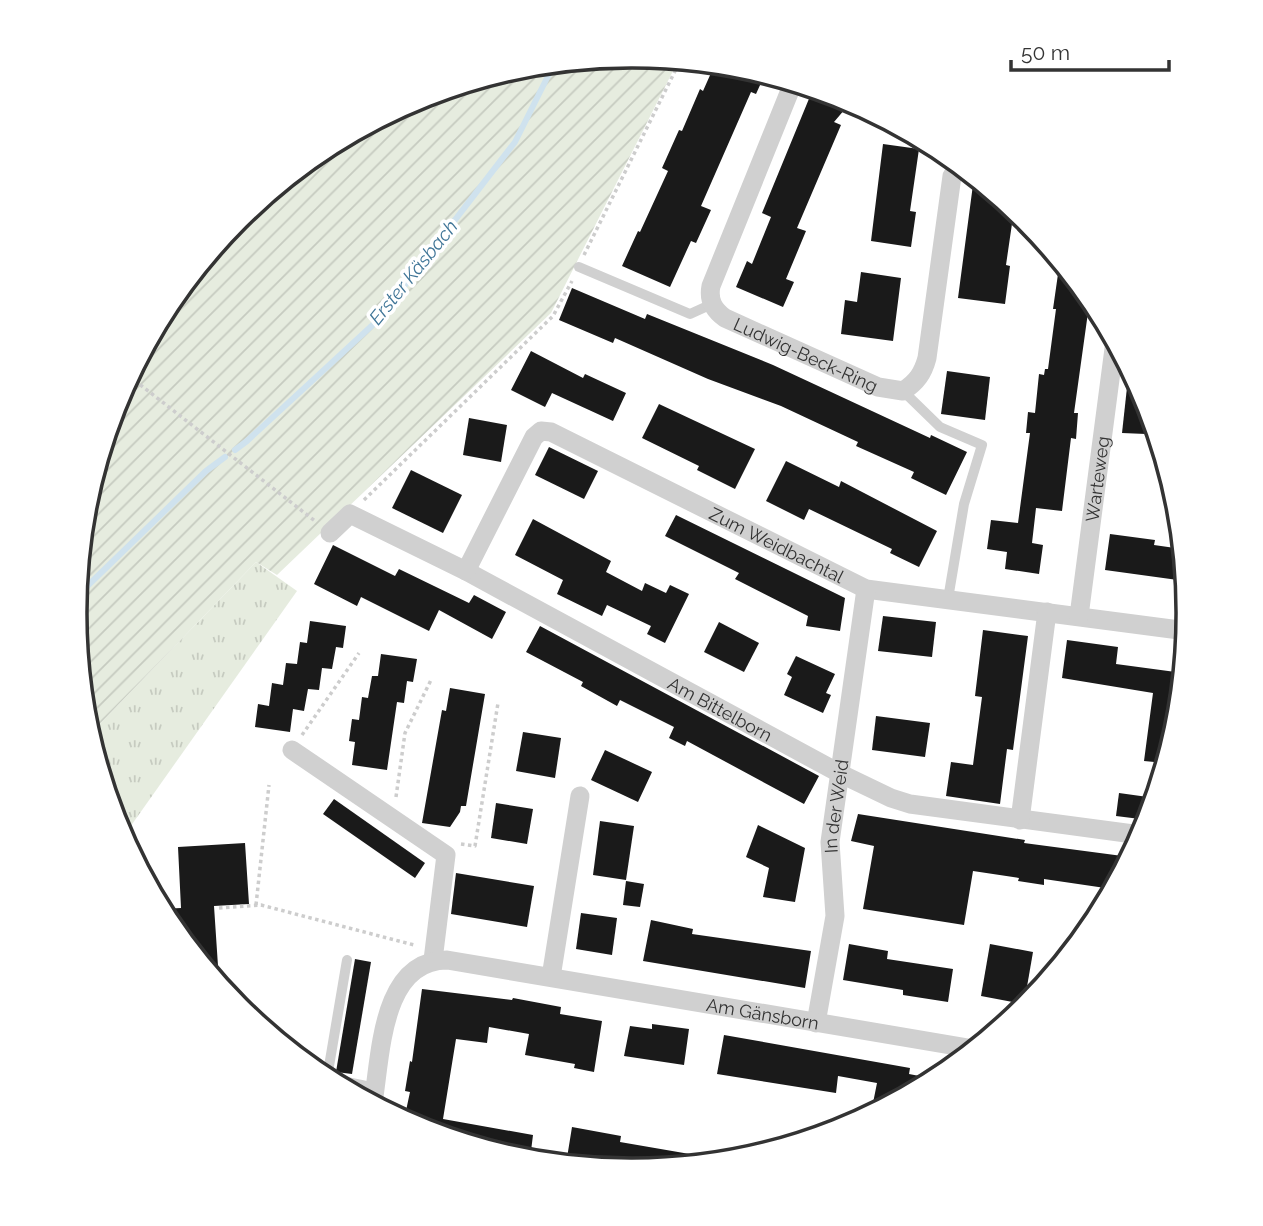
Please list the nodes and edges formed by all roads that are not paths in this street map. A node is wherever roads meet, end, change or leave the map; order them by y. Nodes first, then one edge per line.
1 (789, 92) edge
2 (953, 174) edge
3 (579, 267) road end
4 (712, 304) junction
5 (1113, 359) edge
6 (904, 391) junction
7 (330, 533) road end
8 (466, 571) junction
9 (866, 589) junction
10 (948, 599) junction
11 (1047, 612) junction
12 (1079, 615) junction
13 (1176, 629) edge
14 (292, 750) road end
15 (839, 773) junction
16 (580, 796) dead end
17 (1020, 820) junction
18 (1129, 834) edge
19 (347, 960) dead end
20 (433, 960) junction
21 (551, 977) junction
22 (816, 1023) junction
23 (961, 1047) edge
24 (329, 1066) edge
25 (375, 1093) edge

1 - 4 street
2 - 6 street
3 - 4 lane
4 - 6 street, Ludwig-Beck-Ring
5 - 12 street, Warteweg
6 - 10 lane
7 - 8 street, Am Bittelborn
8 - 9 street, Zum Weidbachtal
8 - 15 street, Am Bittelborn
9 - 10 street, Zum Weidbachtal
9 - 15 street, In der Weid
10 - 11 street, Zum Weidbachtal
11 - 12 street, Zum Weidbachtal
11 - 17 street
12 - 13 street, Zum Weidbachtal
14 - 20 street
15 - 17 street, Am Bittelborn
15 - 22 street, In der Weid
16 - 21 street
17 - 18 street, Am Bittelborn
19 - 24 lane
20 - 21 street, Am Gänsborn
20 - 25 street
21 - 22 street, Am Gänsborn
22 - 23 street, Am Gänsborn

